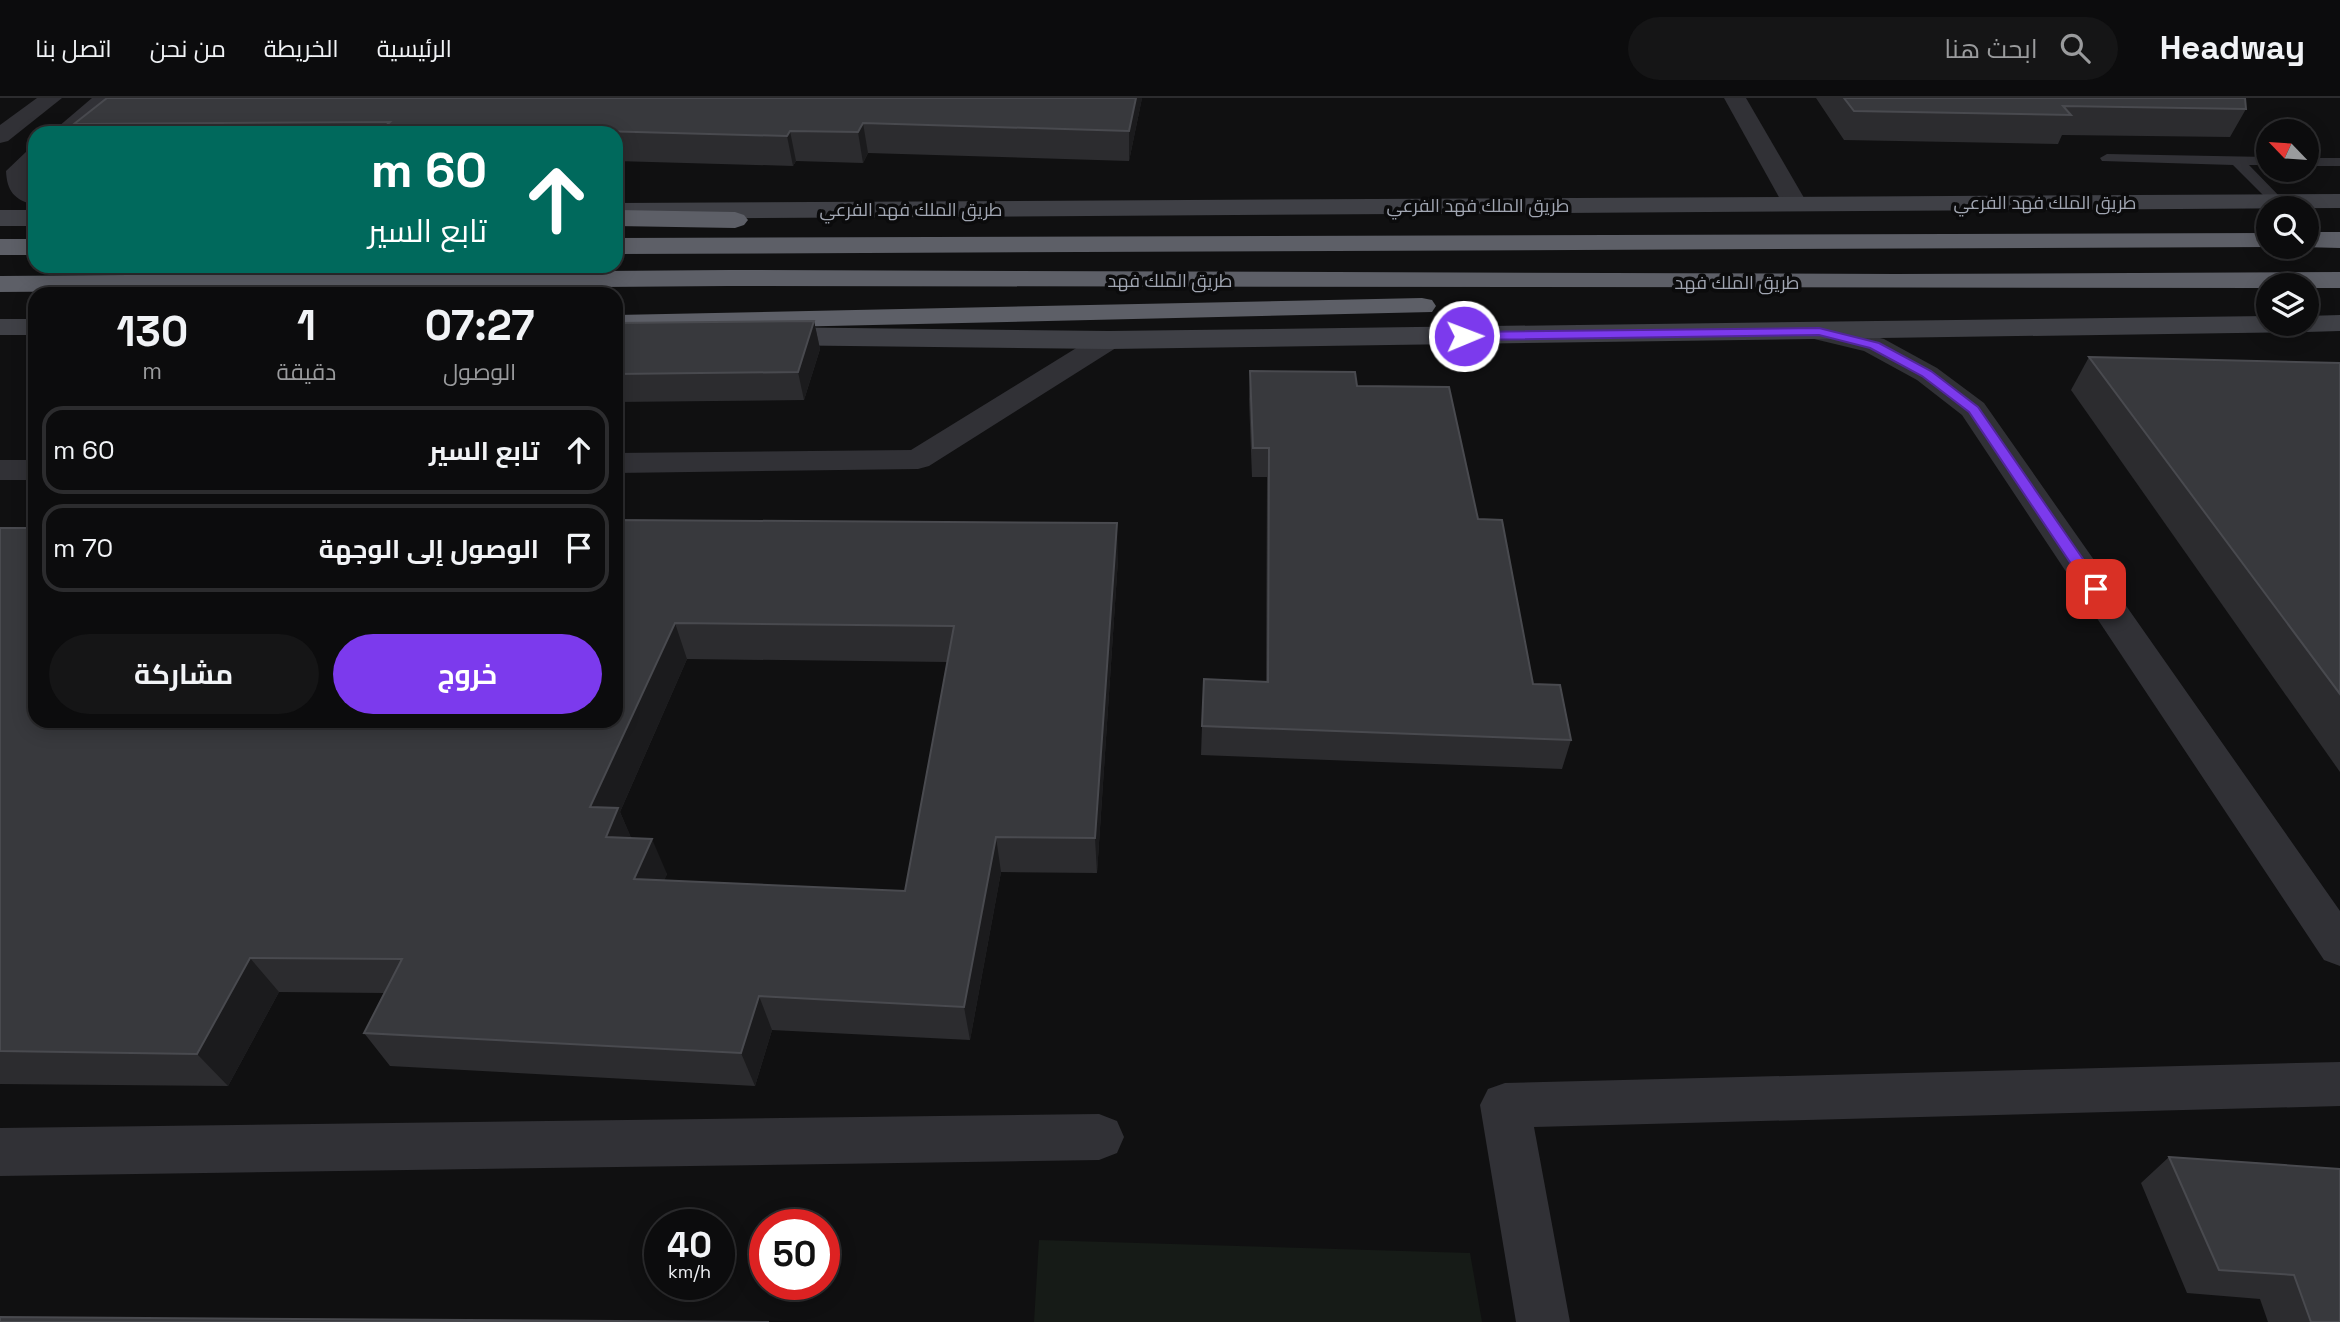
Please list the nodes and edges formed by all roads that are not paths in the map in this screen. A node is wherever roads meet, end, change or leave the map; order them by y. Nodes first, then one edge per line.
1 (51, 98) edge
2 (106, 98) edge
3 (1735, 98) edge
4 (72, 126) edge
5 (0, 136) edge
6 (2107, 158) dead end
7 (2237, 160) junction
8 (2256, 161) edge
9 (28, 162) edge
10 (2319, 162) edge
11 (2340, 162) edge
12 (28, 194) edge
13 (2272, 196) edge
14 (2256, 201) edge
15 (2319, 201) edge
16 (2340, 201) edge
17 (1794, 203) junction
18 (623, 211) edge
19 (0, 218) edge
20 (28, 218) edge
21 (623, 218) edge
22 (2319, 240) edge
23 (2340, 240) edge
24 (2256, 241) edge
25 (1584, 244) junction
26 (623, 246) edge
27 (0, 247) edge
28 (28, 247) edge
29 (2340, 280) edge
30 (1895, 282) junction
31 (0, 284) edge
32 (623, 323) edge
33 (2340, 323) edge
34 (2319, 324) edge
35 (2256, 325) edge
36 (0, 327) edge
37 (28, 327) edge
38 (1819, 332) junction
39 (623, 334) edge
40 (1109, 340) junction
41 (623, 463) edge
42 (0, 470) edge
43 (28, 470) edge
44 (2340, 947) edge
45 (2340, 1084) edge
46 (1099, 1137) dead end
47 (0, 1152) edge
48 (1543, 1322) edge

1 - 5 street
2 - 4 street
3 - 17 street
6 - 7 lane
7 - 8 lane
7 - 13 lane
9 - 12 street
10 - 11 lane
14 - 17 main road, طريق الملك فهد الفرعي
15 - 16 main road, طريق الملك فهد الفرعي
17 - 18 main road, طريق الملك فهد الفرعي
19 - 20 main road
21 - 25 highway
22 - 23 highway
24 - 25 highway, طريق الملك فهد
25 - 26 highway, طريق الملك فهد
27 - 28 highway
29 - 30 highway, طريق الملك فهد
30 - 31 highway, طريق الملك فهد
30 - 32 highway
33 - 34 main road
35 - 38 main road
36 - 37 main road
38 - 40 main road
38 - 44 street
39 - 40 main road
40 - 41 street
42 - 43 street
45 - 48 street
46 - 47 street

